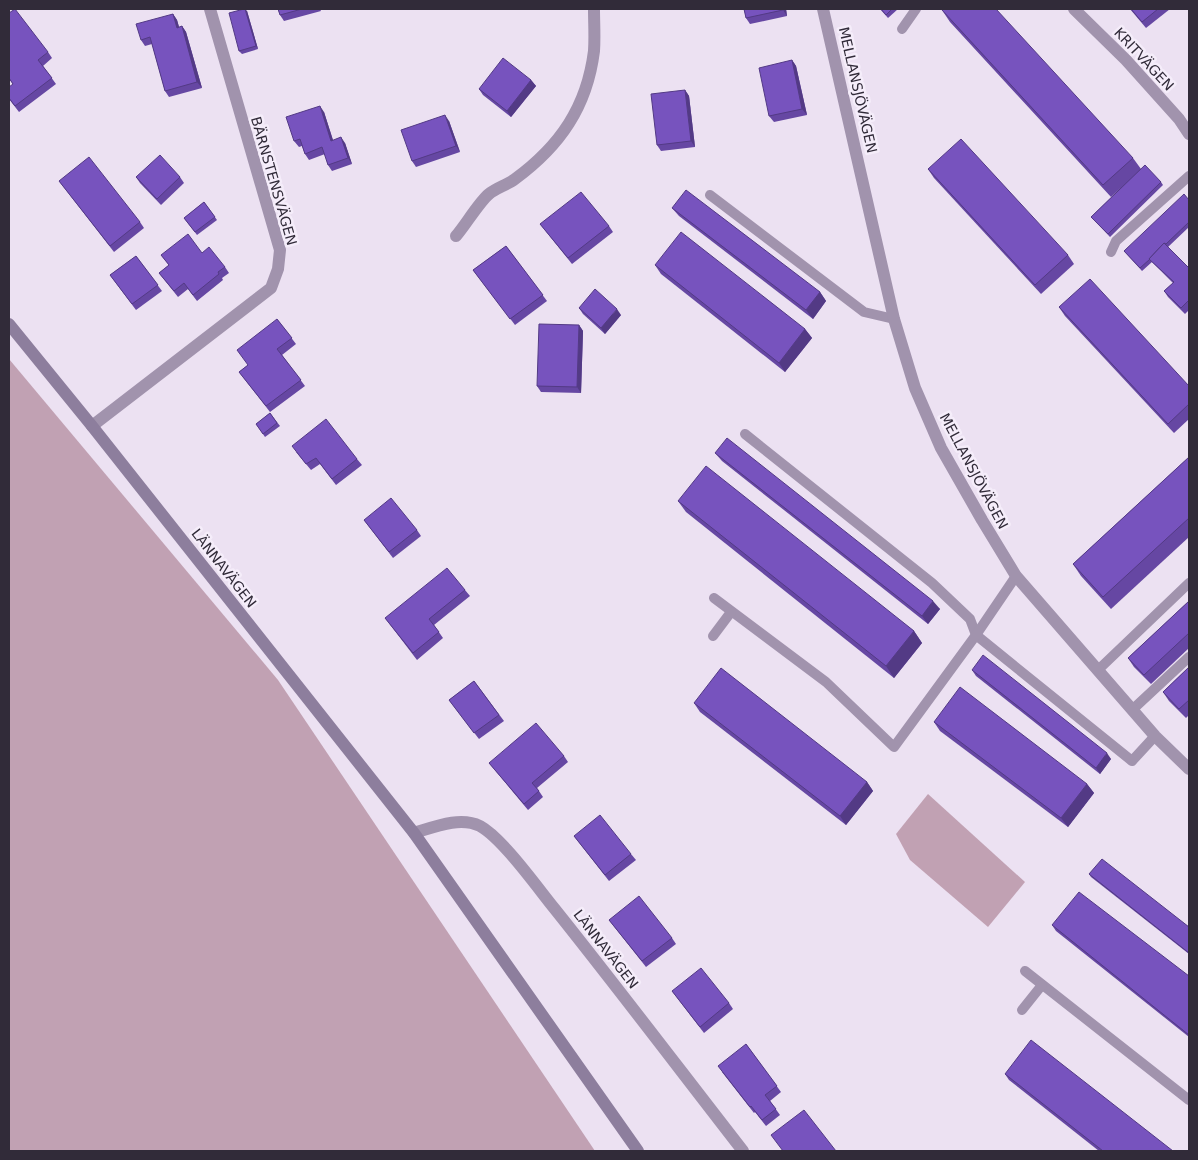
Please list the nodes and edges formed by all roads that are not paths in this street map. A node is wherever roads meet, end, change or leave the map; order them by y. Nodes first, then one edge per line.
1 (210, 9) edge
2 (594, 9) edge
3 (823, 9) edge
4 (916, 9) edge
5 (1074, 9) edge
6 (902, 29) dead end
7 (1189, 134) edge
8 (1189, 176) edge
9 (710, 195) dead end
10 (456, 236) dead end
11 (1111, 252) dead end
12 (894, 319) junction
13 (9, 324) edge
14 (92, 426) junction
15 (745, 434) dead end
16 (1016, 576) junction
17 (1189, 583) edge
18 (714, 598) dead end
19 (731, 612) junction
20 (713, 636) dead end
21 (976, 636) junction
22 (1189, 657) edge
23 (1098, 670) junction
24 (1132, 710) junction
25 (1155, 736) junction
26 (1189, 768) edge
27 (414, 833) junction
28 (1025, 971) dead end
29 (1042, 985) junction
30 (1022, 1010) dead end
31 (1189, 1100) edge
32 (638, 1151) edge
33 (743, 1151) edge

1 - 14 street, BÄRNSTENSVÄGEN
2 - 10 street
3 - 12 street, MELLANSJÖVÄGEN
4 - 6 lane
5 - 7 street, KRITVÄGEN
8 - 11 lane
9 - 12 lane
12 - 16 street, MELLANSJÖVÄGEN
13 - 14 main road, LÄNNAVÄGEN
14 - 27 main road, LÄNNAVÄGEN
15 - 21 lane
16 - 21 lane
16 - 23 street, MELLANSJÖVÄGEN
17 - 23 lane
18 - 19 lane
19 - 20 lane
19 - 21 lane
21 - 25 lane
22 - 24 lane
23 - 24 street, MELLANSJÖVÄGEN
24 - 25 street, MELLANSJÖVÄGEN
25 - 26 street, MELLANSJÖVÄGEN
27 - 32 main road, LÄNNAVÄGEN
27 - 33 street, LÄNNAVÄGEN
28 - 29 lane
29 - 30 lane
29 - 31 lane

